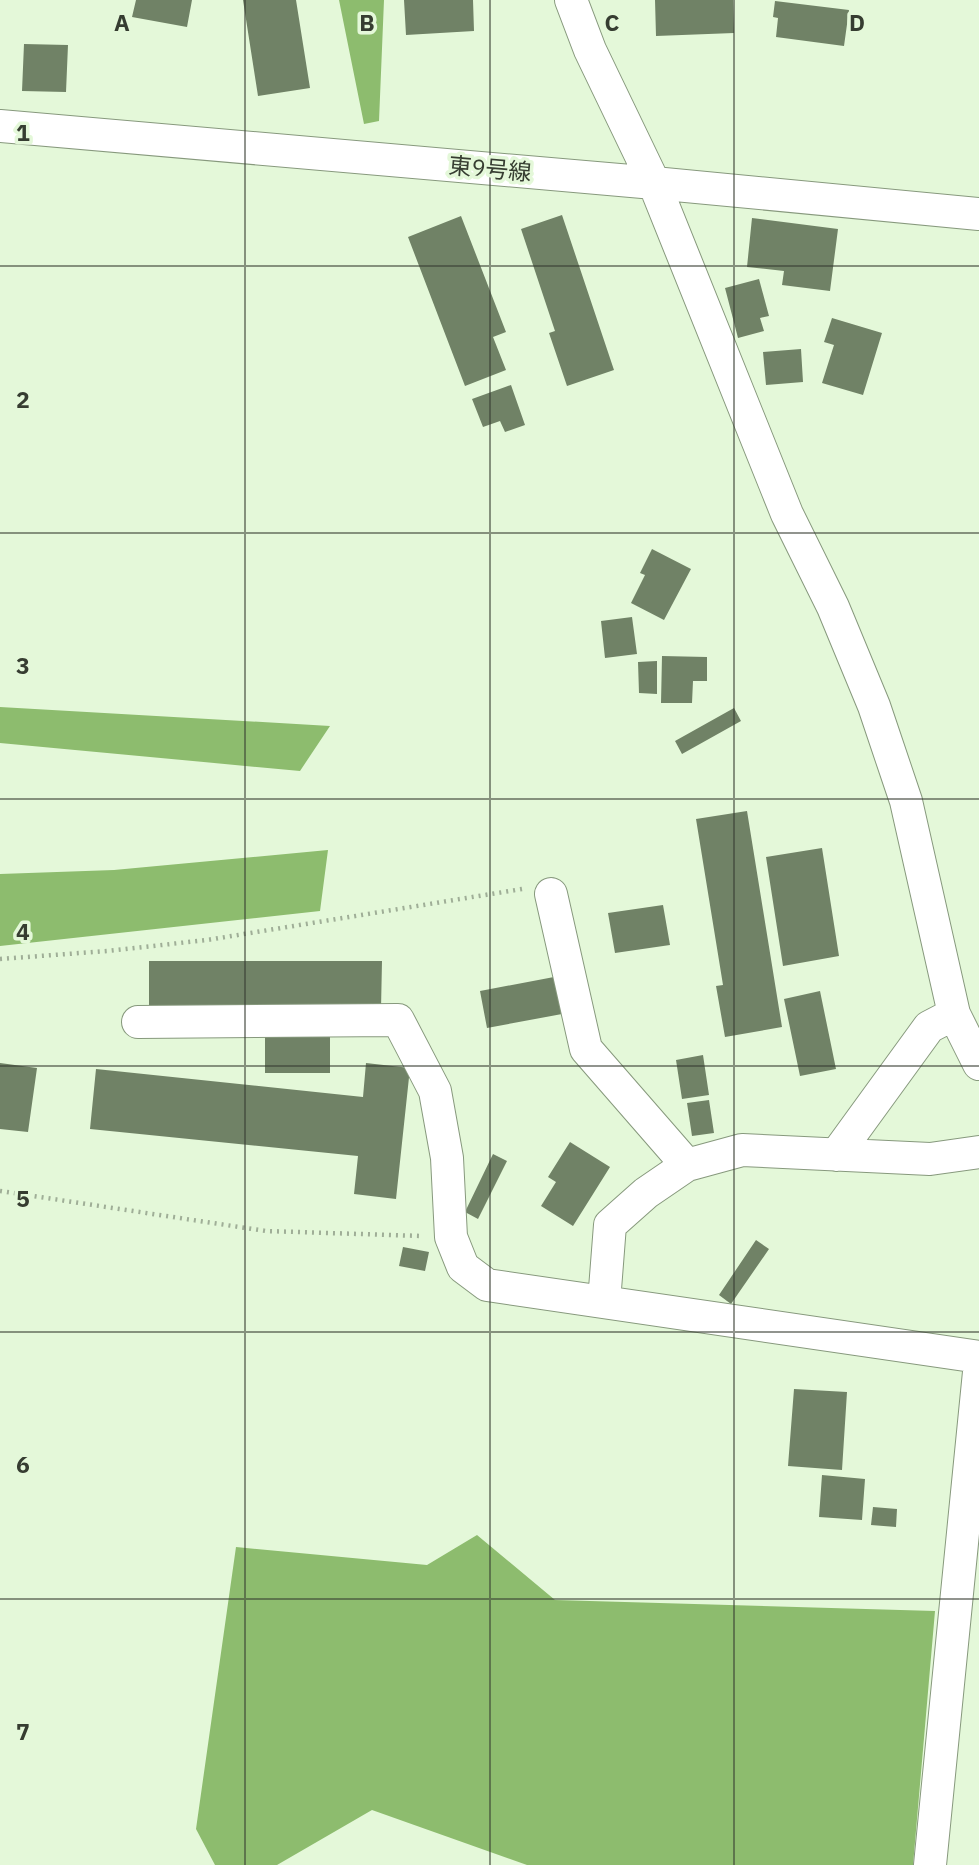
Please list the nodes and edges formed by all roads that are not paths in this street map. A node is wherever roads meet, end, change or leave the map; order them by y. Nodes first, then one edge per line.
1 (571, 0) edge
2 (0, 126) edge
3 (654, 183) junction
4 (979, 214) edge
5 (551, 894) road end
6 (954, 1014) junction
7 (138, 1022) dead end
8 (979, 1064) edge
9 (979, 1152) edge
10 (836, 1155) junction
11 (687, 1165) junction
12 (604, 1301) junction
13 (979, 1357) edge
14 (979, 1372) edge
15 (930, 1865) edge

1 - 3 street
2 - 3 street, 東9号線
3 - 4 street, 東9号線
3 - 6 street
5 - 11 street
6 - 8 street
6 - 10 street
7 - 12 street
9 - 10 street
10 - 11 street
11 - 12 street
12 - 13 street
14 - 15 street

